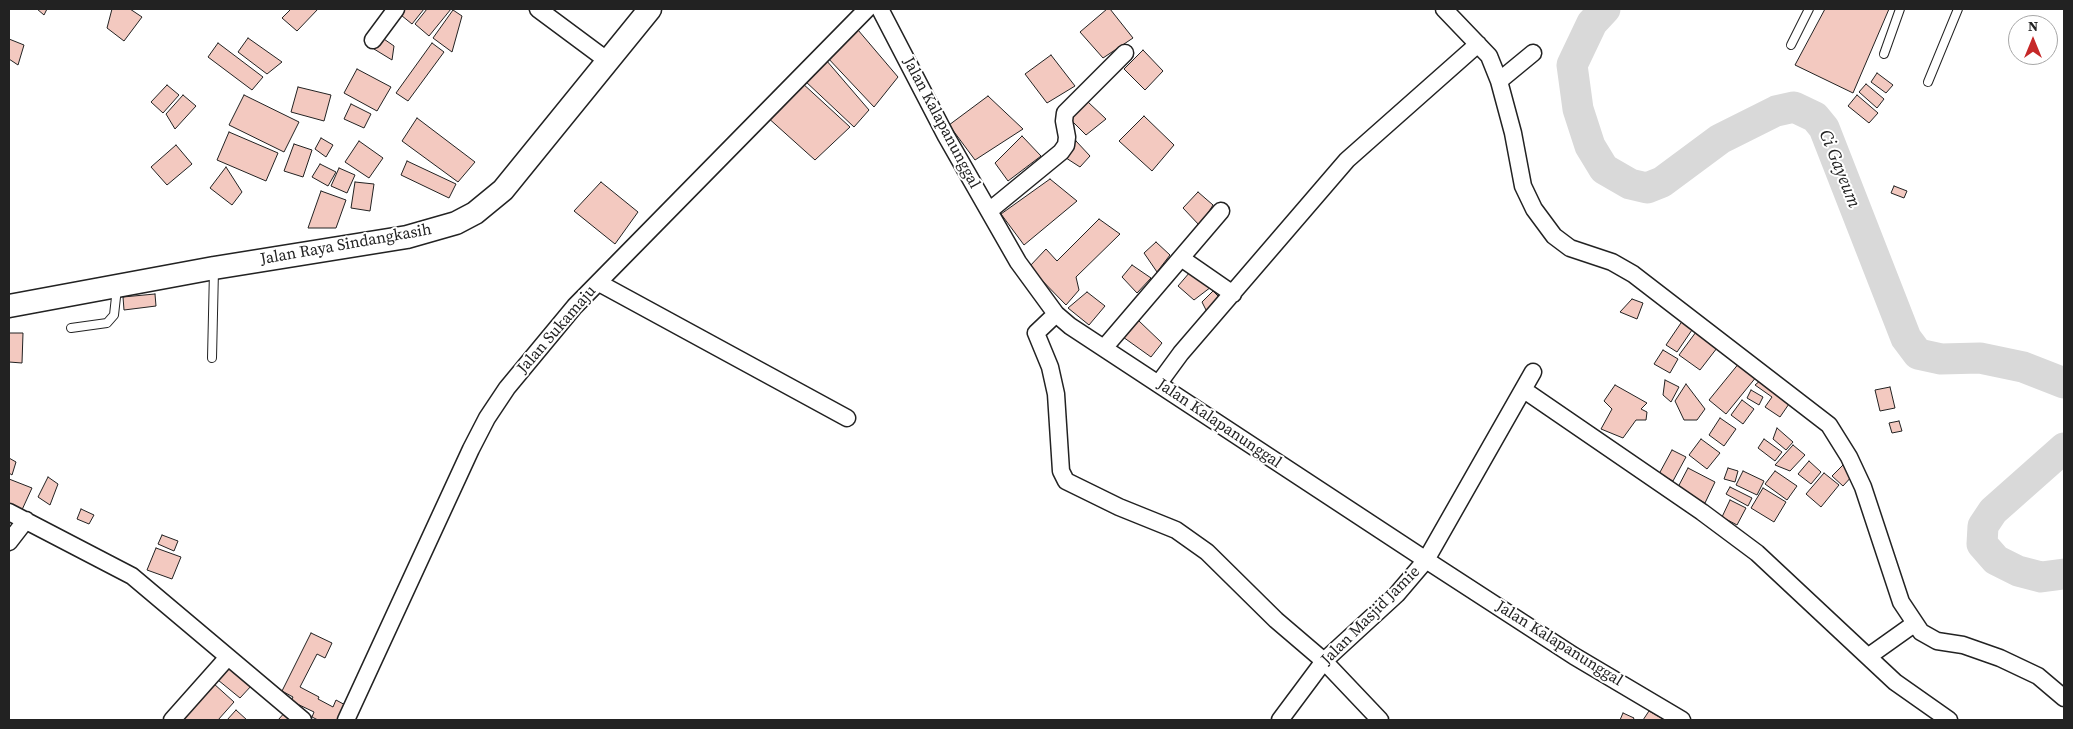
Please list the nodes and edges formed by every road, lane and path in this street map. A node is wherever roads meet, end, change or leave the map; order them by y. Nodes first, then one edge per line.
1 (396, 9) edge
2 (538, 9) edge
3 (650, 9) edge
4 (867, 9) edge
5 (880, 9) edge
6 (1444, 9) edge
7 (1809, 9) edge
8 (1900, 9) edge
9 (1958, 9) edge
10 (373, 40) dead end
11 (1478, 44) junction
12 (1791, 45) dead end
13 (1125, 53) dead end
14 (1533, 53) dead end
15 (1884, 54) dead end
16 (608, 61) junction
17 (1499, 81) junction
18 (1928, 82) dead end
19 (989, 211) junction
20 (1221, 211) dead end
21 (1181, 258) junction
22 (214, 268) junction
23 (599, 283) junction
24 (117, 286) junction
25 (1233, 294) junction
26 (9, 306) edge
27 (1056, 314) junction
28 (71, 328) dead end
29 (1104, 348) junction
30 (212, 358) dead end
31 (1533, 372) dead end
32 (1159, 384) junction
33 (1524, 390) junction
34 (846, 418) dead end
35 (9, 512) edge
36 (26, 520) junction
37 (9, 542) edge
38 (1426, 560) junction
39 (1910, 627) junction
40 (1869, 656) junction
41 (228, 657) junction
42 (1324, 661) junction
43 (2064, 698) edge
44 (172, 720) edge
45 (303, 720) edge
46 (346, 720) edge
47 (1280, 720) edge
48 (1380, 720) edge
49 (1682, 720) edge
50 (1949, 720) edge

1 - 10 street
2 - 16 street
3 - 16 main road, Jalan Raya Sindangkasih
4 - 23 street, Jalan Sukamaju
5 - 19 street, Jalan Kalapanunggal
6 - 11 street
7 - 12 lane
8 - 15 lane
9 - 18 lane
11 - 17 street
11 - 25 street
13 - 19 street
14 - 17 street
16 - 22 main road, Jalan Raya Sindangkasih
17 - 39 street
19 - 27 street, Jalan Kalapanunggal
20 - 21 street
21 - 25 street
21 - 29 street
22 - 24 main road, Jalan Raya Sindangkasih
22 - 30 lane
23 - 34 street
23 - 46 street, Jalan Sukamaju
24 - 26 main road, Jalan Raya Sindangkasih
24 - 28 lane
25 - 32 street
27 - 29 street, Jalan Kalapanunggal
27 - 42 street
29 - 32 street, Jalan Kalapanunggal
31 - 33 street, Jalan Masjid Jamie
32 - 38 street, Jalan Kalapanunggal
33 - 38 street, Jalan Masjid Jamie
33 - 40 street
35 - 36 street
36 - 37 street
36 - 41 street
38 - 42 street, Jalan Masjid Jamie
38 - 49 street, Jalan Kalapanunggal
39 - 40 street
39 - 43 street
40 - 50 street
41 - 44 street
41 - 45 street
42 - 47 street, Jalan Masjid Jamie
42 - 48 street

